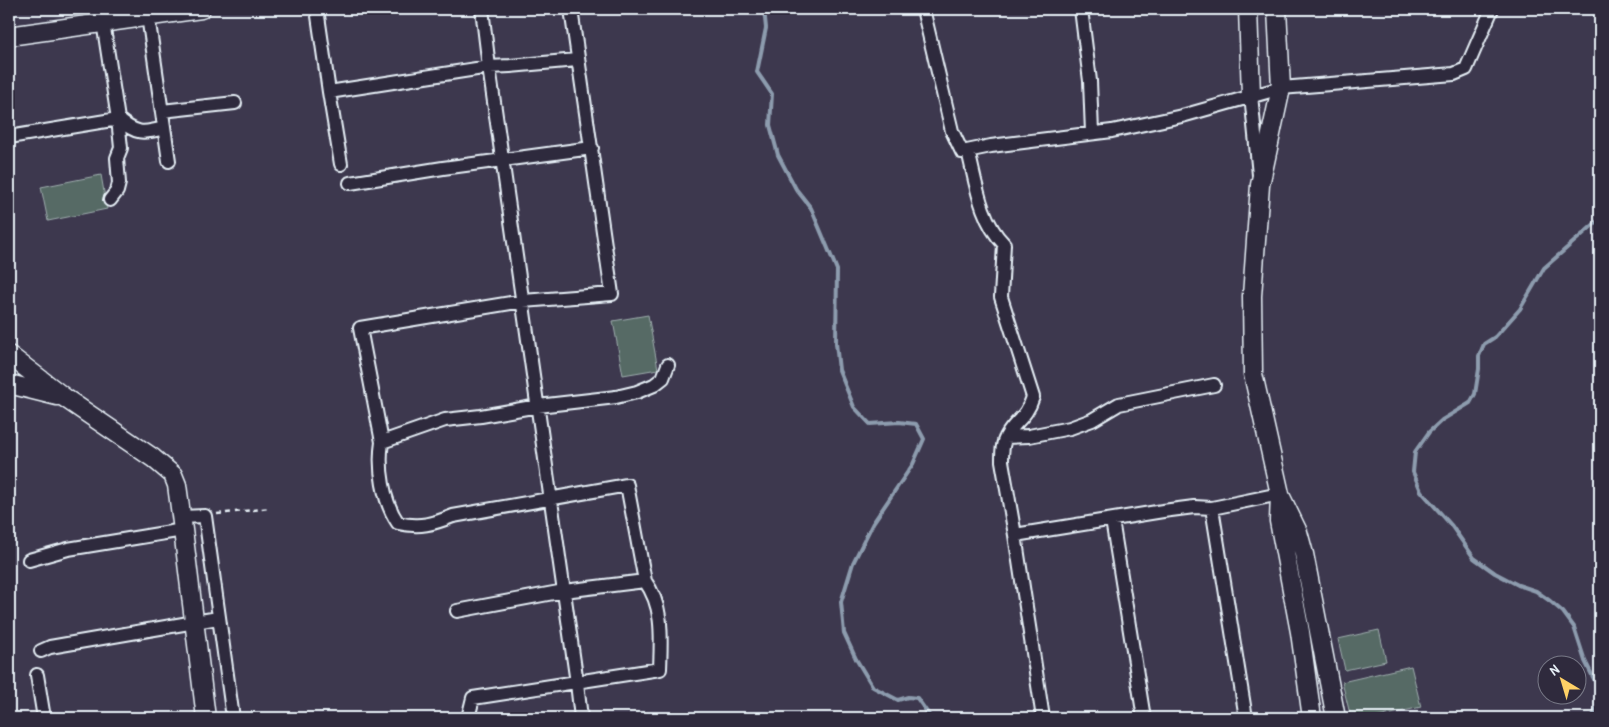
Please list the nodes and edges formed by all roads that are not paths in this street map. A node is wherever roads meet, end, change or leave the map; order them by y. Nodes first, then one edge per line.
1 (201, 9) edge
2 (318, 9) edge
3 (482, 9) edge
4 (570, 9) edge
5 (923, 9) edge
6 (1081, 9) edge
7 (1248, 9) edge
8 (1277, 9) edge
9 (1492, 9) edge
10 (101, 16) edge
11 (148, 16) junction
12 (9, 36) edge
13 (577, 60) junction
14 (488, 67) junction
15 (1281, 88) junction
16 (328, 92) junction
17 (1251, 95) junction
18 (235, 102) dead end
19 (162, 111) junction
20 (118, 119) junction
21 (164, 128) junction
22 (1092, 133) junction
23 (9, 137) edge
24 (592, 148) junction
25 (968, 151) junction
26 (503, 160) junction
27 (169, 162) dead end
28 (341, 164) dead end
29 (350, 183) dead end
30 (1260, 185) junction
31 (110, 200) dead end
32 (523, 301) junction
33 (9, 355) edge
34 (668, 365) dead end
35 (9, 384) edge
36 (1214, 385) dead end
37 (65, 398) junction
38 (538, 406) junction
39 (1006, 437) junction
40 (382, 442) junction
41 (1280, 494) junction
42 (551, 499) junction
43 (1212, 508) junction
44 (1112, 520) junction
45 (182, 524) junction
46 (1015, 535) junction
47 (29, 560) dead end
48 (645, 581) junction
49 (564, 591) junction
50 (457, 611) dead end
51 (218, 618) junction
52 (194, 622) junction
53 (40, 651) dead end
54 (37, 675) dead end
55 (578, 683) junction
56 (44, 718) edge
57 (206, 718) edge
58 (233, 718) edge
59 (468, 718) edge
60 (581, 718) edge
61 (1043, 718) edge
62 (1144, 718) edge
63 (1246, 718) edge
64 (1312, 718) edge
65 (1336, 718) edge

1 - 11 street
2 - 16 street
3 - 14 street
4 - 13 street
5 - 25 street
6 - 22 street
7 - 17 street
8 - 15 street
9 - 15 street
10 - 11 street
10 - 12 street
10 - 20 street
11 - 19 street
13 - 14 street
13 - 24 street
14 - 16 street
14 - 26 street
15 - 17 street
15 - 30 street
16 - 28 street
17 - 22 street
17 - 30 street
18 - 19 street
19 - 21 street
20 - 21 street
20 - 23 street
20 - 31 street
21 - 27 street
22 - 25 street
24 - 26 street
24 - 32 street
25 - 39 street
26 - 29 street
26 - 32 street
30 - 41 street
32 - 38 street
32 - 40 street
33 - 37 street
34 - 38 street
35 - 37 street
36 - 39 street
37 - 45 street
38 - 40 street
38 - 42 street
39 - 46 street
40 - 42 street
41 - 43 street
41 - 64 street
41 - 65 street
42 - 48 street
42 - 49 street
43 - 44 street
43 - 63 street
44 - 46 street
44 - 62 street
45 - 47 street
45 - 51 street
45 - 52 street
46 - 61 street
48 - 49 street
48 - 55 street
49 - 50 street
49 - 55 street
51 - 52 street
51 - 58 street
52 - 53 street
52 - 57 street
54 - 56 street
55 - 59 street
55 - 60 street

